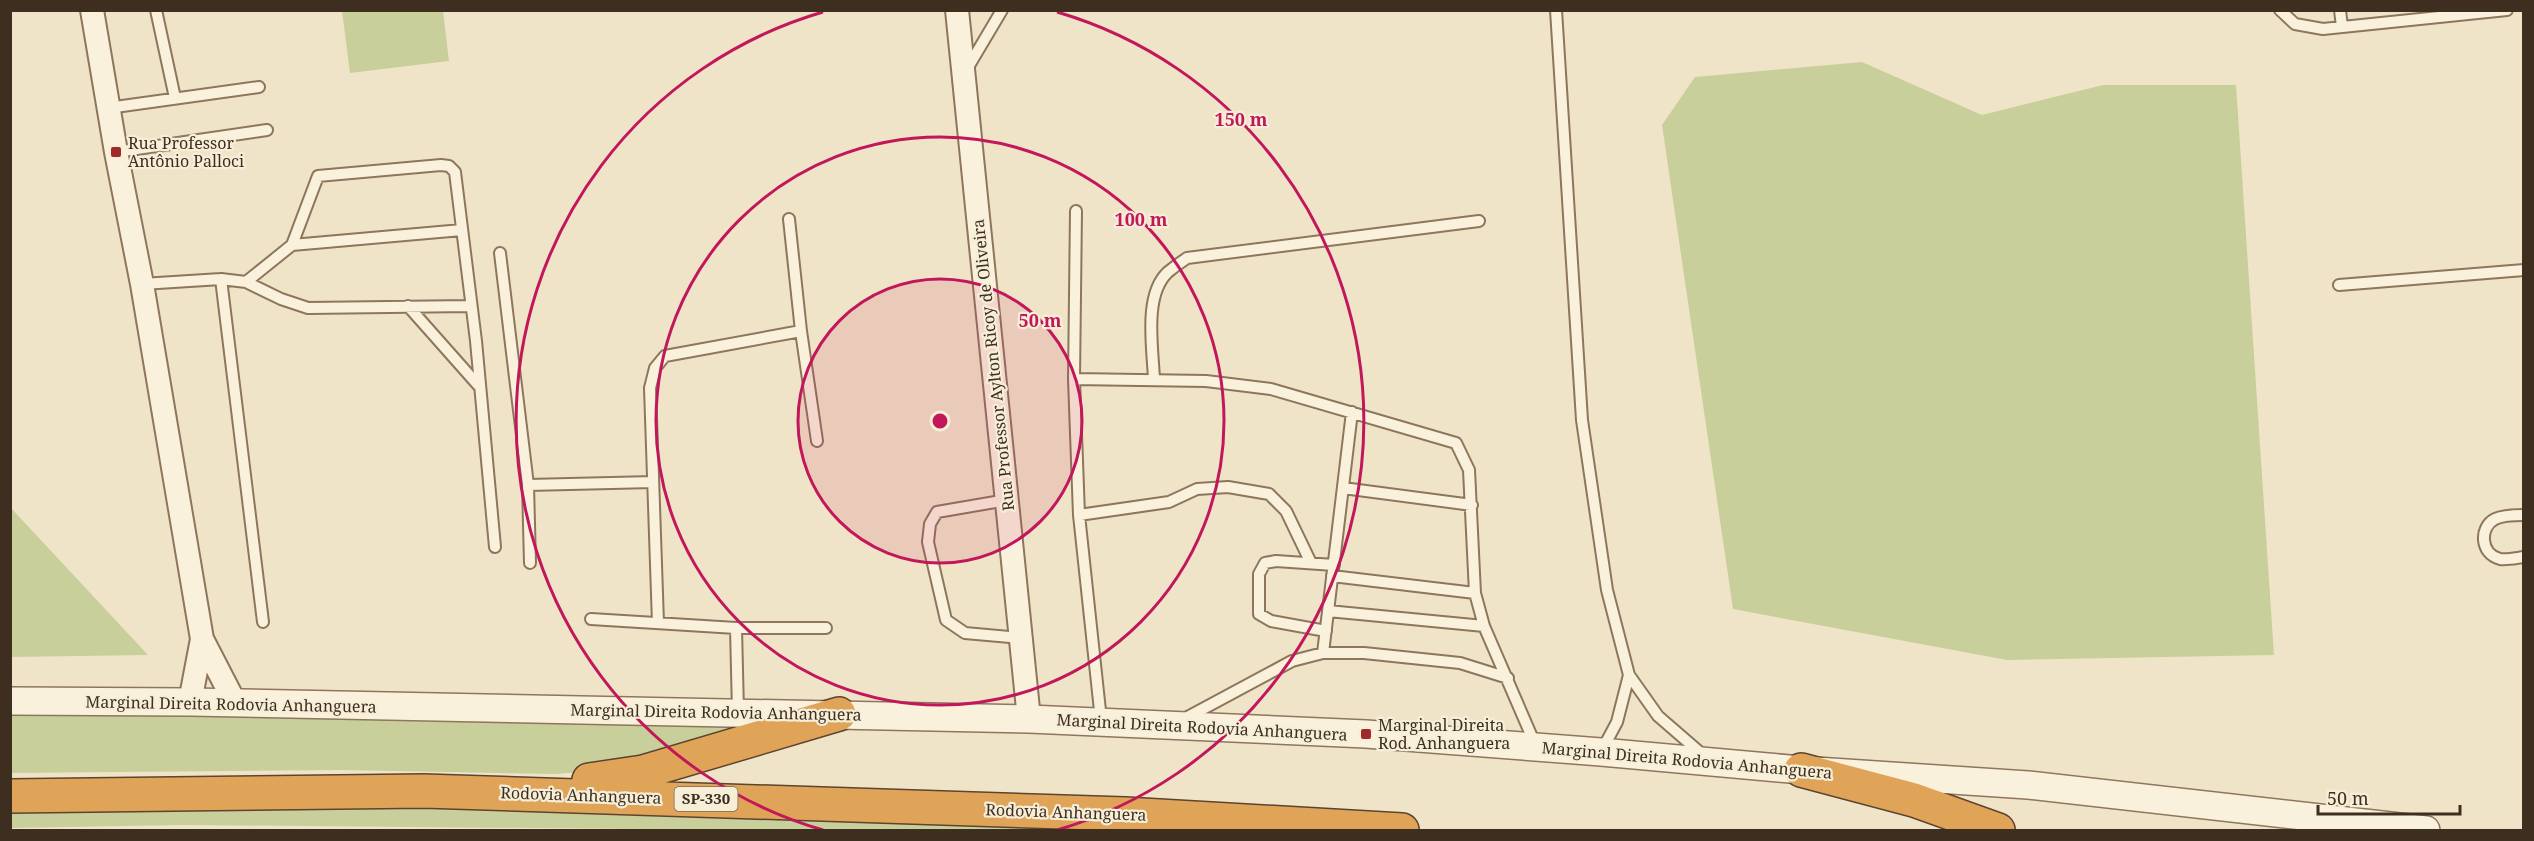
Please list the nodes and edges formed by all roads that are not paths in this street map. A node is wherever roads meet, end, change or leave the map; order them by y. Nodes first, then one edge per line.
1 (92, 10) edge
2 (156, 10) edge
3 (957, 10) edge
4 (1002, 10) edge
5 (1556, 10) edge
6 (2280, 10) edge
7 (2340, 10) edge
8 (2507, 10) edge
9 (2342, 27) junction
10 (964, 75) junction
11 (260, 87) dead end
12 (175, 98) junction
13 (108, 108) junction
14 (267, 130) dead end
15 (116, 152) junction
16 (1076, 212) dead end
17 (789, 219) dead end
18 (1479, 221) dead end
19 (462, 230) junction
20 (292, 245) junction
21 (500, 253) dead end
22 (2523, 270) edge
23 (220, 279) junction
24 (246, 282) junction
25 (142, 284) junction
26 (2339, 285) dead end
27 (408, 306) junction
28 (470, 306) junction
29 (801, 331) junction
30 (1074, 379) junction
31 (1154, 380) junction
32 (478, 385) junction
33 (1352, 412) junction
34 (817, 441) dead end
35 (653, 482) junction
36 (528, 485) junction
37 (1343, 488) junction
38 (1007, 500) junction
39 (1472, 505) junction
40 (2523, 514) edge
41 (1079, 515) junction
42 (495, 547) dead end
43 (2523, 557) edge
44 (530, 563) dead end
45 (1311, 563) junction
46 (1334, 565) junction
47 (1332, 576) junction
48 (1475, 593) junction
49 (1328, 611) junction
50 (591, 619) dead end
51 (263, 622) dead end
52 (658, 623) junction
53 (1484, 626) junction
54 (736, 628) junction
55 (826, 628) dead end
56 (1326, 630) junction
57 (1021, 638) junction
58 (202, 639) junction
59 (1323, 653) junction
60 (1629, 675) junction
61 (1508, 678) junction
62 (10, 701) edge
63 (190, 702) junction
64 (235, 703) junction
65 (738, 713) junction
66 (839, 714) junction
67 (1029, 719) junction
68 (1101, 721) junction
69 (1173, 724) junction
70 (1537, 747) junction
71 (1601, 752) junction
72 (1710, 761) junction
73 (1801, 770) junction
74 (424, 791) junction
75 (10, 796) edge
76 (1402, 831) edge
77 (1998, 831) edge
78 (2426, 831) edge

1 - 13 street
2 - 12 lane
3 - 10 street, Rua Professor Aylton Ricoy de Oliveira
4 - 10 lane
5 - 60 lane
6 - 9 lane
7 - 9 lane
8 - 9 lane
10 - 38 street, Rua Professor Aylton Ricoy de Oliveira
11 - 12 lane
12 - 13 lane
13 - 15 street
14 - 15 lane
15 - 25 street
16 - 30 lane
17 - 29 lane
18 - 31 lane
19 - 20 lane
19 - 20 lane
19 - 28 lane
20 - 24 lane
21 - 36 lane
22 - 26 lane
23 - 24 lane
23 - 25 lane
23 - 51 lane
24 - 27 lane
25 - 58 street
27 - 28 lane
27 - 32 lane
28 - 32 lane
29 - 34 lane
29 - 35 lane
30 - 31 lane
30 - 41 lane
31 - 33 lane
32 - 42 lane
33 - 37 lane
33 - 39 lane
35 - 36 lane
35 - 52 lane
36 - 44 lane
37 - 39 lane
37 - 46 lane
38 - 57 street, Rua Professor Aylton Ricoy de Oliveira
38 - 57 lane
39 - 48 lane
40 - 43 lane
41 - 45 lane
41 - 68 lane
45 - 46 lane
45 - 56 lane
46 - 47 lane
47 - 48 lane
47 - 49 lane
48 - 53 lane
49 - 53 lane
49 - 56 lane
50 - 52 lane
52 - 54 lane
53 - 61 lane
54 - 55 lane
54 - 65 lane
56 - 59 lane
57 - 67 street, Rua Professor Aylton Ricoy de Oliveira
58 - 63 street
58 - 64 street
59 - 61 lane
59 - 69 lane
60 - 71 lane
60 - 72 lane
61 - 70 lane
62 - 63 street, Marginal Direita Rodovia Anhanguera
63 - 64 street, Marginal Direita Rodovia Anhanguera
64 - 65 street, Marginal Direita Rodovia Anhanguera
65 - 66 street, Marginal Direita Rodovia Anhanguera
66 - 67 street, Marginal Direita Rodovia Anhanguera
66 - 74 highway
67 - 68 street, Marginal Direita Rodovia Anhanguera
68 - 69 street, Marginal Direita Rodovia Anhanguera
69 - 70 street, Marginal Direita Rodovia Anhanguera
70 - 71 street, Marginal Direita Rodovia Anhanguera
71 - 72 street, Marginal Direita Rodovia Anhanguera
72 - 73 street, Marginal Direita Rodovia Anhanguera
73 - 77 highway
73 - 78 street, Marginal Direita Rodovia Anhanguera
74 - 75 highway, Rodovia Anhanguera / SP-330
74 - 76 highway, Rodovia Anhanguera / SP-330

